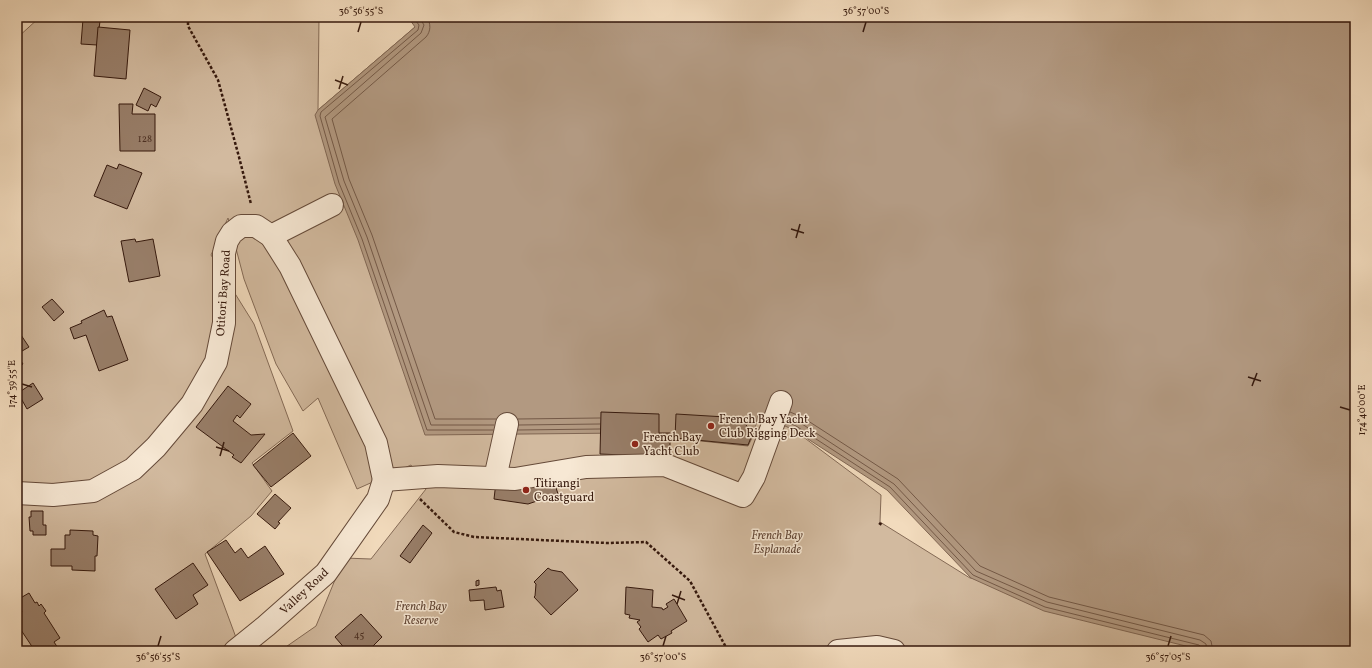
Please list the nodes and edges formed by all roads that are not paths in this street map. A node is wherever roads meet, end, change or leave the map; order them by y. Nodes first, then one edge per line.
1 (332, 205) dead end
2 (263, 231) junction
3 (781, 402) dead end
4 (507, 424) dead end
5 (496, 478) junction
6 (384, 480) junction
7 (17, 493) edge
8 (235, 651) edge
9 (838, 651) edge
10 (894, 651) edge

1 - 2 street, Otitori Bay Road
2 - 6 street
2 - 7 street, Otitori Bay Road
3 - 5 street
4 - 5 street
5 - 6 street
6 - 8 street, Valley Road
9 - 10 street

